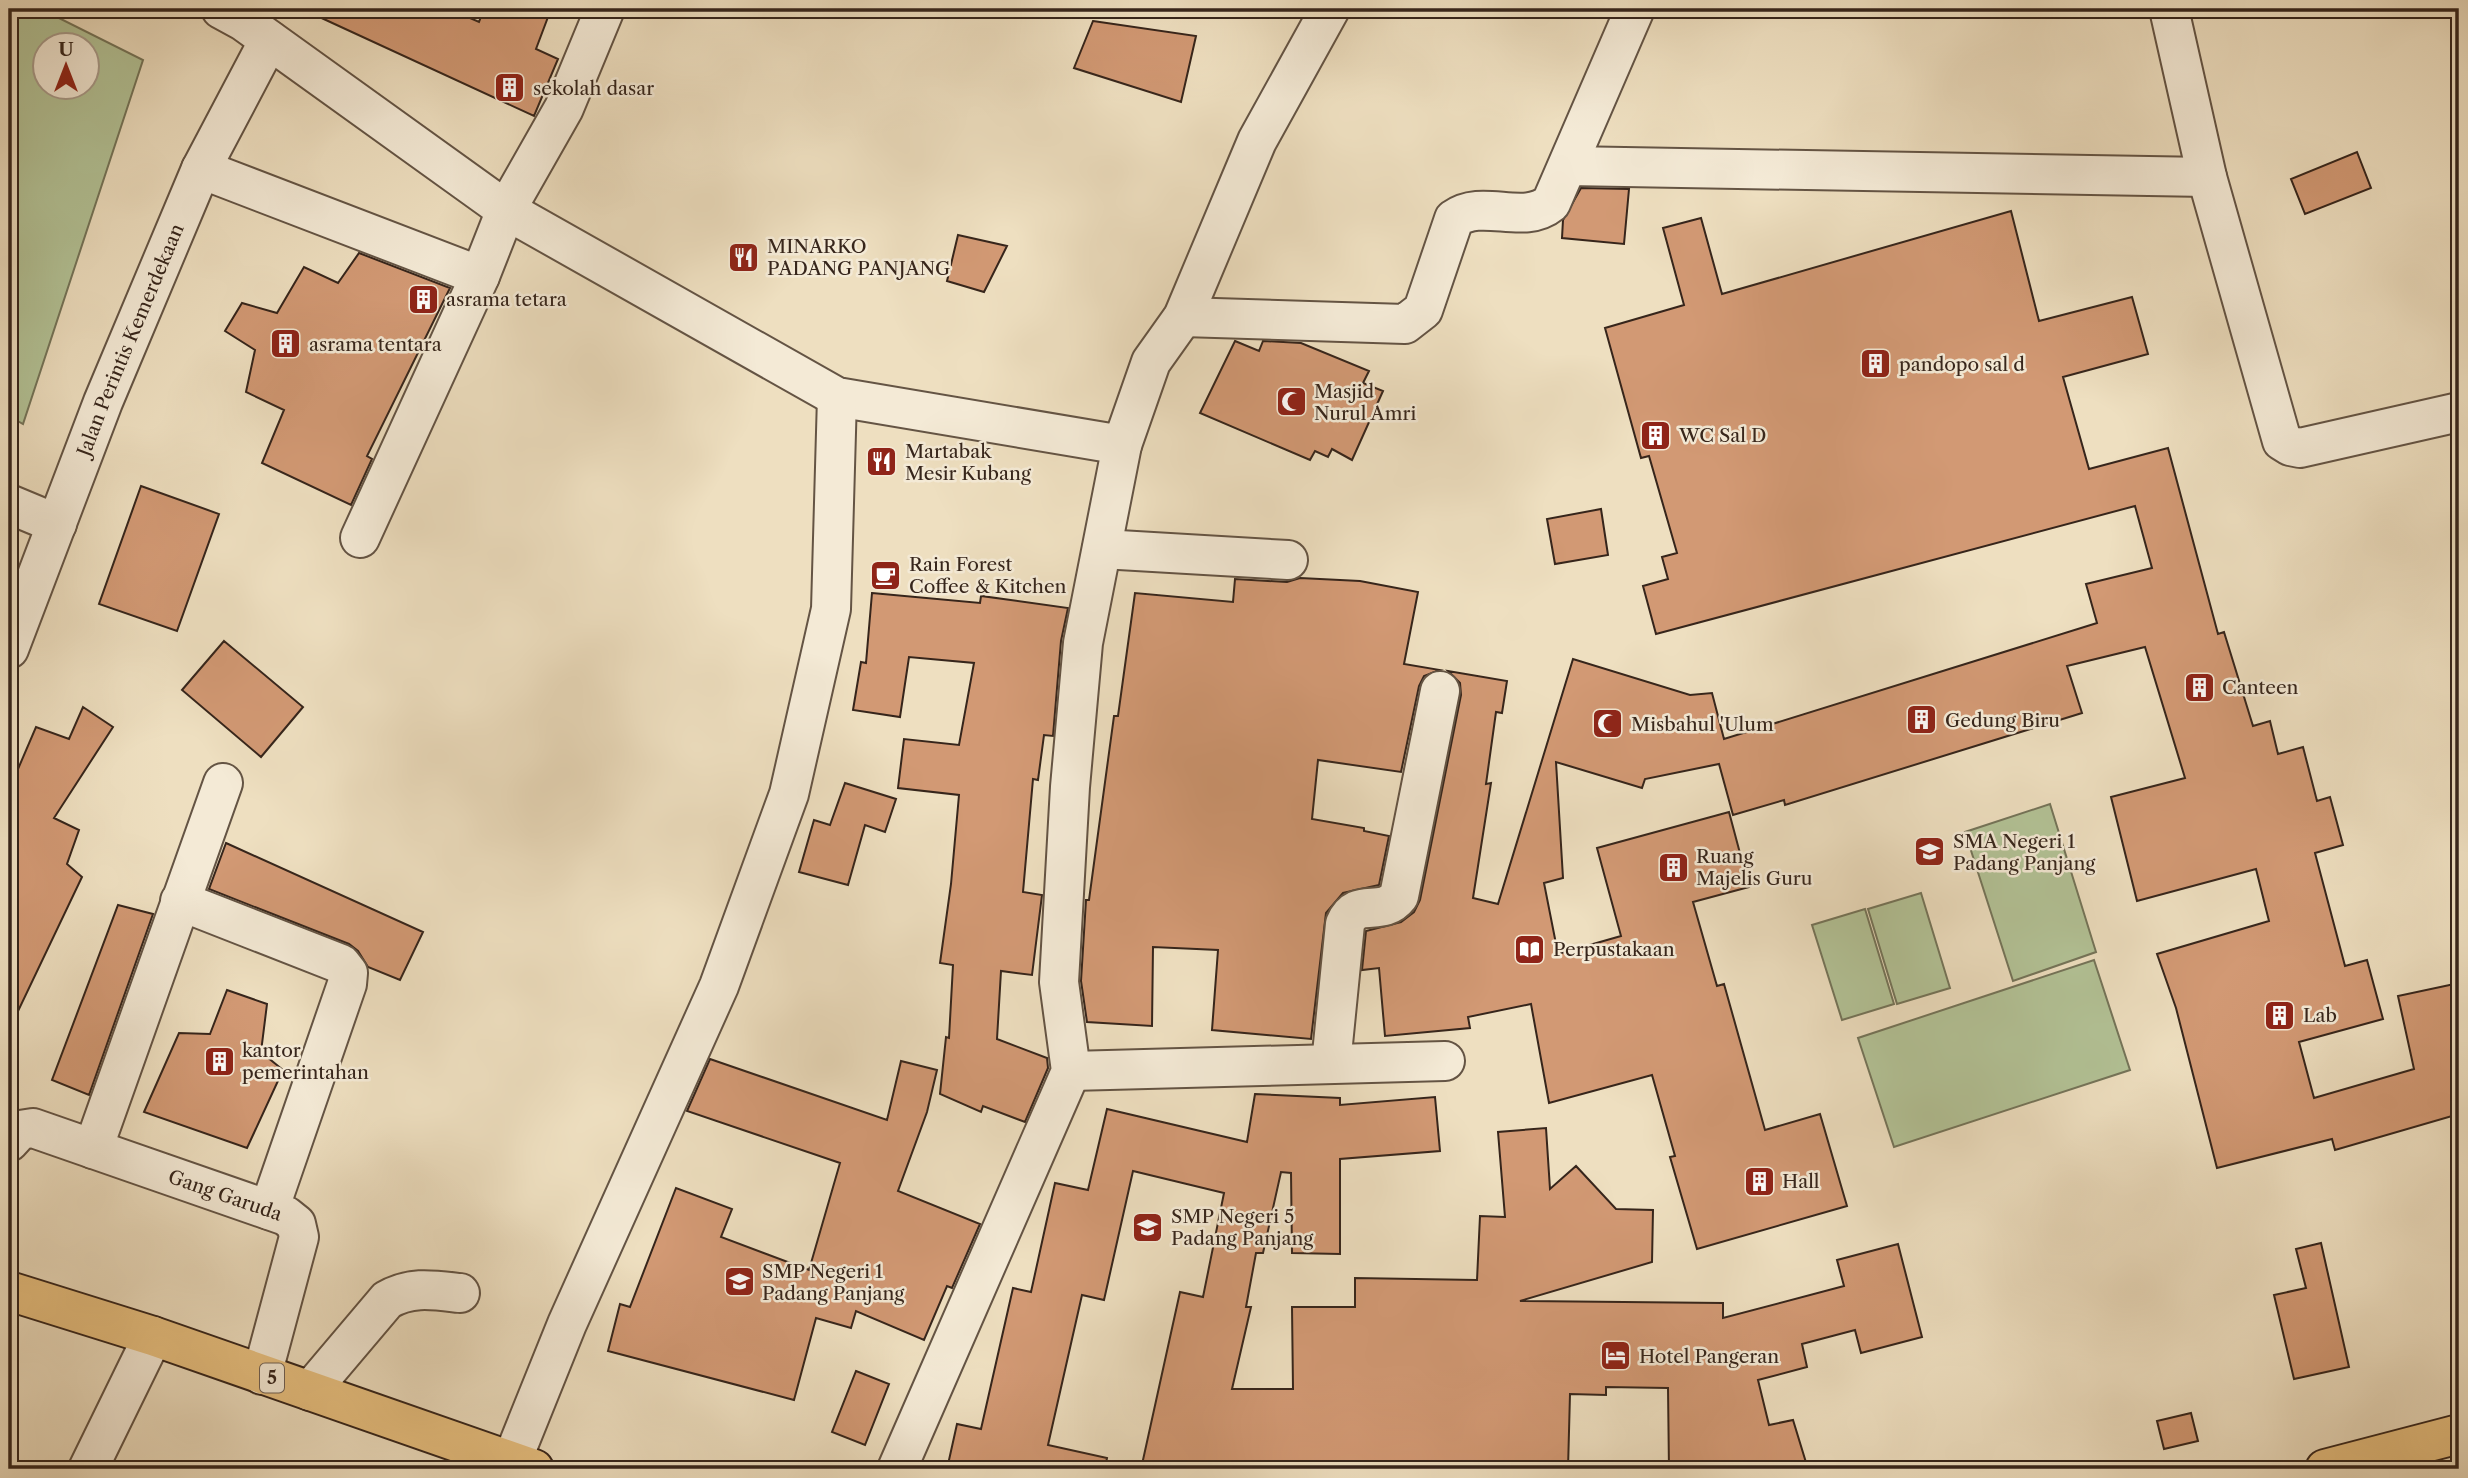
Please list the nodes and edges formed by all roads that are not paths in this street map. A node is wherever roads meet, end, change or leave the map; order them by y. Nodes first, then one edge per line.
1 (221, 9) edge
2 (605, 9) edge
3 (1330, 9) edge
4 (1634, 9) edge
5 (2169, 9) edge
6 (269, 40) junction
7 (1568, 166) junction
8 (201, 169) junction
9 (2207, 177) junction
10 (506, 210) junction
11 (480, 276) junction
12 (1183, 317) junction
13 (837, 397) junction
14 (2459, 412) edge
15 (1122, 445) junction
16 (9, 504) edge
17 (57, 524) junction
18 (360, 538) dead end
19 (1102, 549) junction
20 (1288, 560) dead end
21 (9, 649) edge
22 (1440, 691) dead end
23 (223, 783) dead end
24 (180, 901) junction
25 (1445, 1061) dead end
26 (1331, 1064) junction
27 (1071, 1071) junction
28 (9, 1142) edge
29 (93, 1149) junction
30 (269, 1210) junction
31 (9, 1291) edge
32 (460, 1293) dead end
33 (153, 1336) junction
34 (262, 1375) junction
35 (310, 1391) junction
36 (2459, 1434) edge
37 (522, 1466) edge
38 (88, 1469) edge
39 (897, 1469) edge
40 (2325, 1469) edge

1 - 6 street
2 - 10 street
3 - 12 street
4 - 7 street
5 - 9 street
6 - 8 street, Jalan Perintis Kemerdekaan
6 - 10 street
7 - 9 street
7 - 12 street
8 - 11 street
8 - 17 street, Jalan Perintis Kemerdekaan
9 - 14 street
10 - 11 street
10 - 13 street
11 - 18 street
12 - 15 street
13 - 15 street
13 - 37 street
15 - 19 street
16 - 17 street
17 - 21 street, Jalan Perintis Kemerdekaan
19 - 20 street
19 - 27 street
22 - 26 street
23 - 24 street
24 - 29 street
24 - 30 street
25 - 26 street
26 - 27 street
27 - 39 street
28 - 29 street, Gang Garuda
29 - 30 street, Gang Garuda
30 - 34 street, Gang Garuda
31 - 33 highway, 5
32 - 35 street
33 - 34 highway, 5
33 - 38 street
34 - 35 highway, 5
35 - 37 highway, 5
36 - 40 highway

